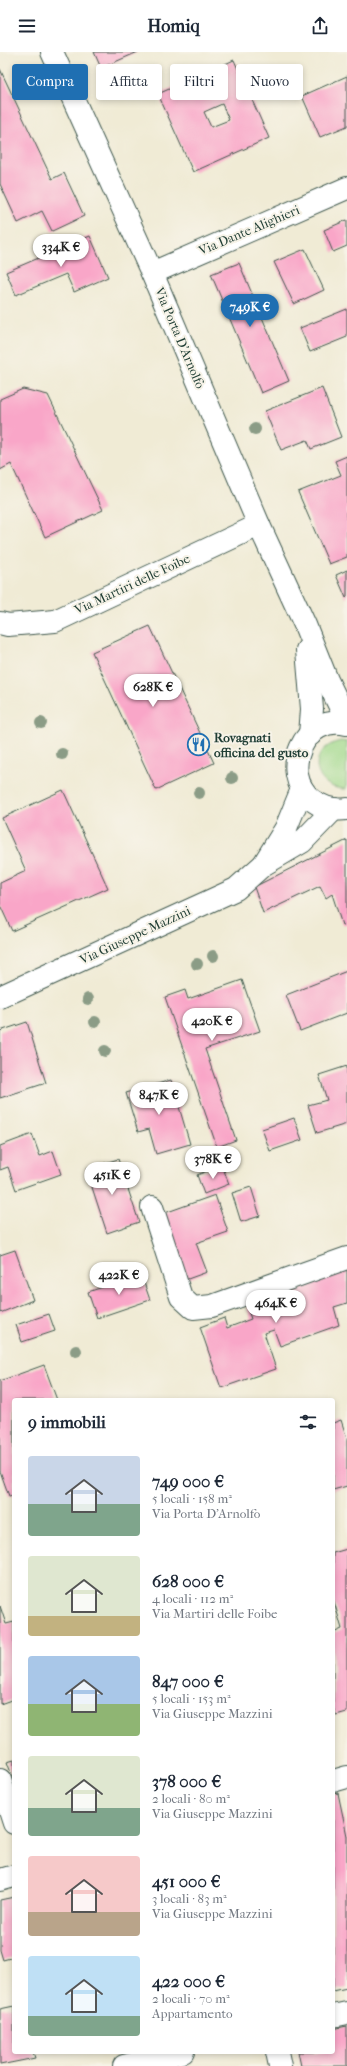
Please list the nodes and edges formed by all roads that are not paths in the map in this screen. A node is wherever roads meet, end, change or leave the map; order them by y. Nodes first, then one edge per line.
1 (52, 52) edge
2 (347, 188) edge
3 (152, 273) junction
4 (259, 525) junction
5 (0, 623) edge
6 (305, 625) junction
7 (347, 723) edge
8 (310, 735) junction
9 (302, 789) junction
10 (340, 809) edge
11 (263, 865) junction
12 (0, 997) edge
13 (152, 1207) dead end
14 (347, 1258) edge
15 (347, 1777) edge
16 (0, 1780) edge
17 (335, 1780) edge
18 (12, 1817) edge
19 (12, 1877) edge
20 (0, 1880) edge
21 (347, 2013) edge
22 (335, 2016) edge
23 (175, 2054) edge
24 (277, 2054) edge
25 (124, 2066) edge
26 (280, 2066) edge

1 - 3 street, Via Porta D'Arnolfo
2 - 3 street, Via Dante Alighieri
3 - 4 street, Via Porta D'Arnolfo
4 - 5 street, Via Martiri delle Foibe
4 - 6 street, Via Porta D'Arnolfo
6 - 7 street, Via Porta D'Arnolfo
6 - 8 street, Via Porta D'Arnolfo
7 - 8 street
8 - 9 street
9 - 10 street
9 - 11 street, Via Giuseppe Mazzini
10 - 11 street, Via Giuseppe Mazzini
11 - 12 street, Via Giuseppe Mazzini
13 - 14 street
15 - 17 street
16 - 18 street
19 - 20 street
21 - 22 street
23 - 25 street
24 - 26 street

